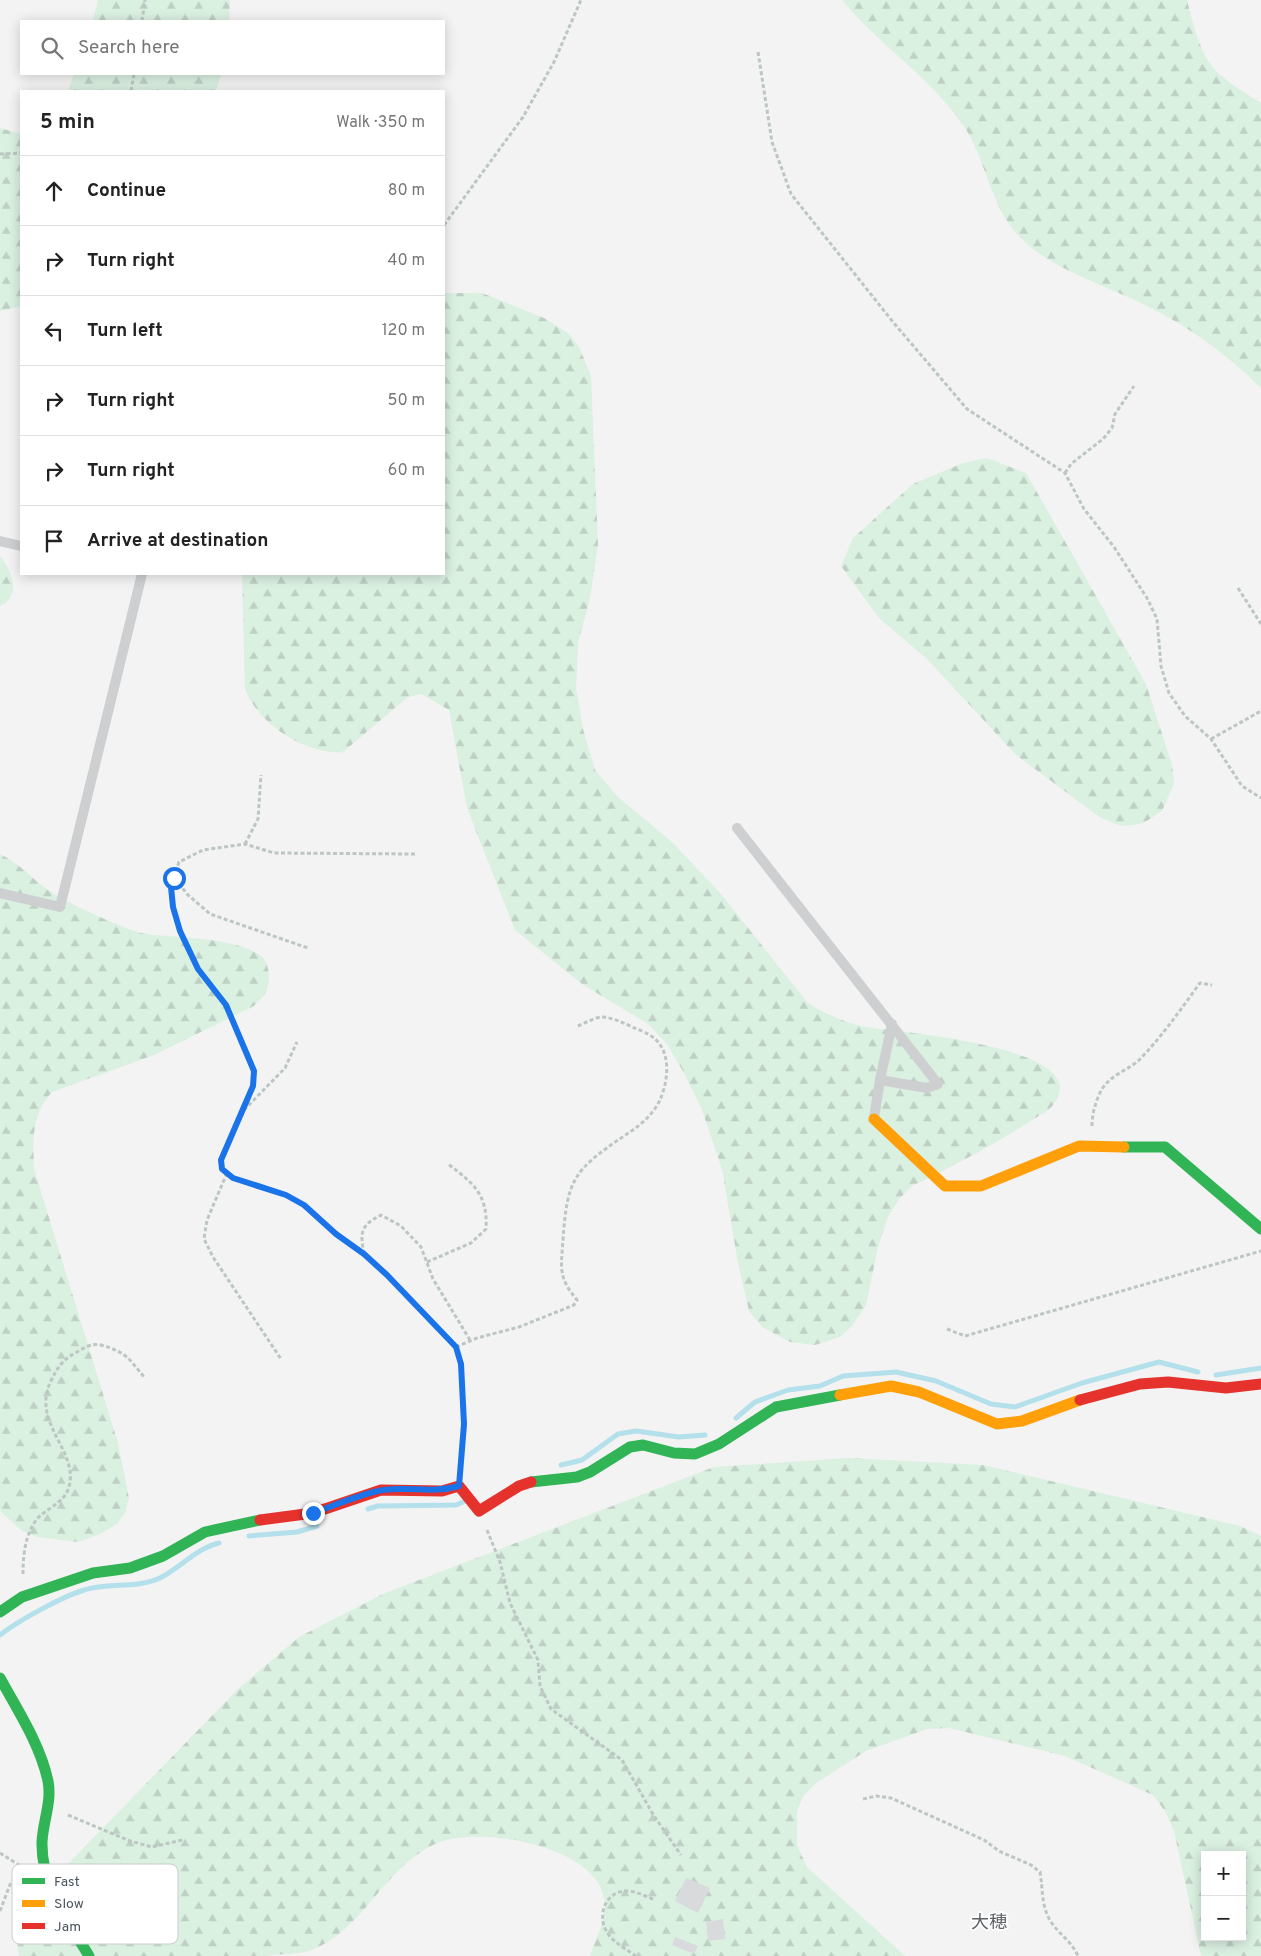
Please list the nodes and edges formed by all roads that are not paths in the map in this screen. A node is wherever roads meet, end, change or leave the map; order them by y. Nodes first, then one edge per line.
1 (0, 541) edge
2 (20, 546) edge
3 (142, 575) edge
4 (737, 828) dead end
5 (0, 893) edge
6 (892, 1024) junction
7 (880, 1080) junction
8 (874, 1119) joint
9 (1261, 1229) edge
10 (1261, 1384) edge
11 (0, 1612) edge
12 (0, 1678) edge
13 (43, 1864) edge
14 (82, 1944) edge
15 (89, 1956) edge

1 - 2 lane
3 - 5 lane
4 - 6 lane
6 - 7 lane
6 - 7 lane
7 - 8 lane
8 - 9 street
10 - 11 street
12 - 13 street
14 - 15 street

